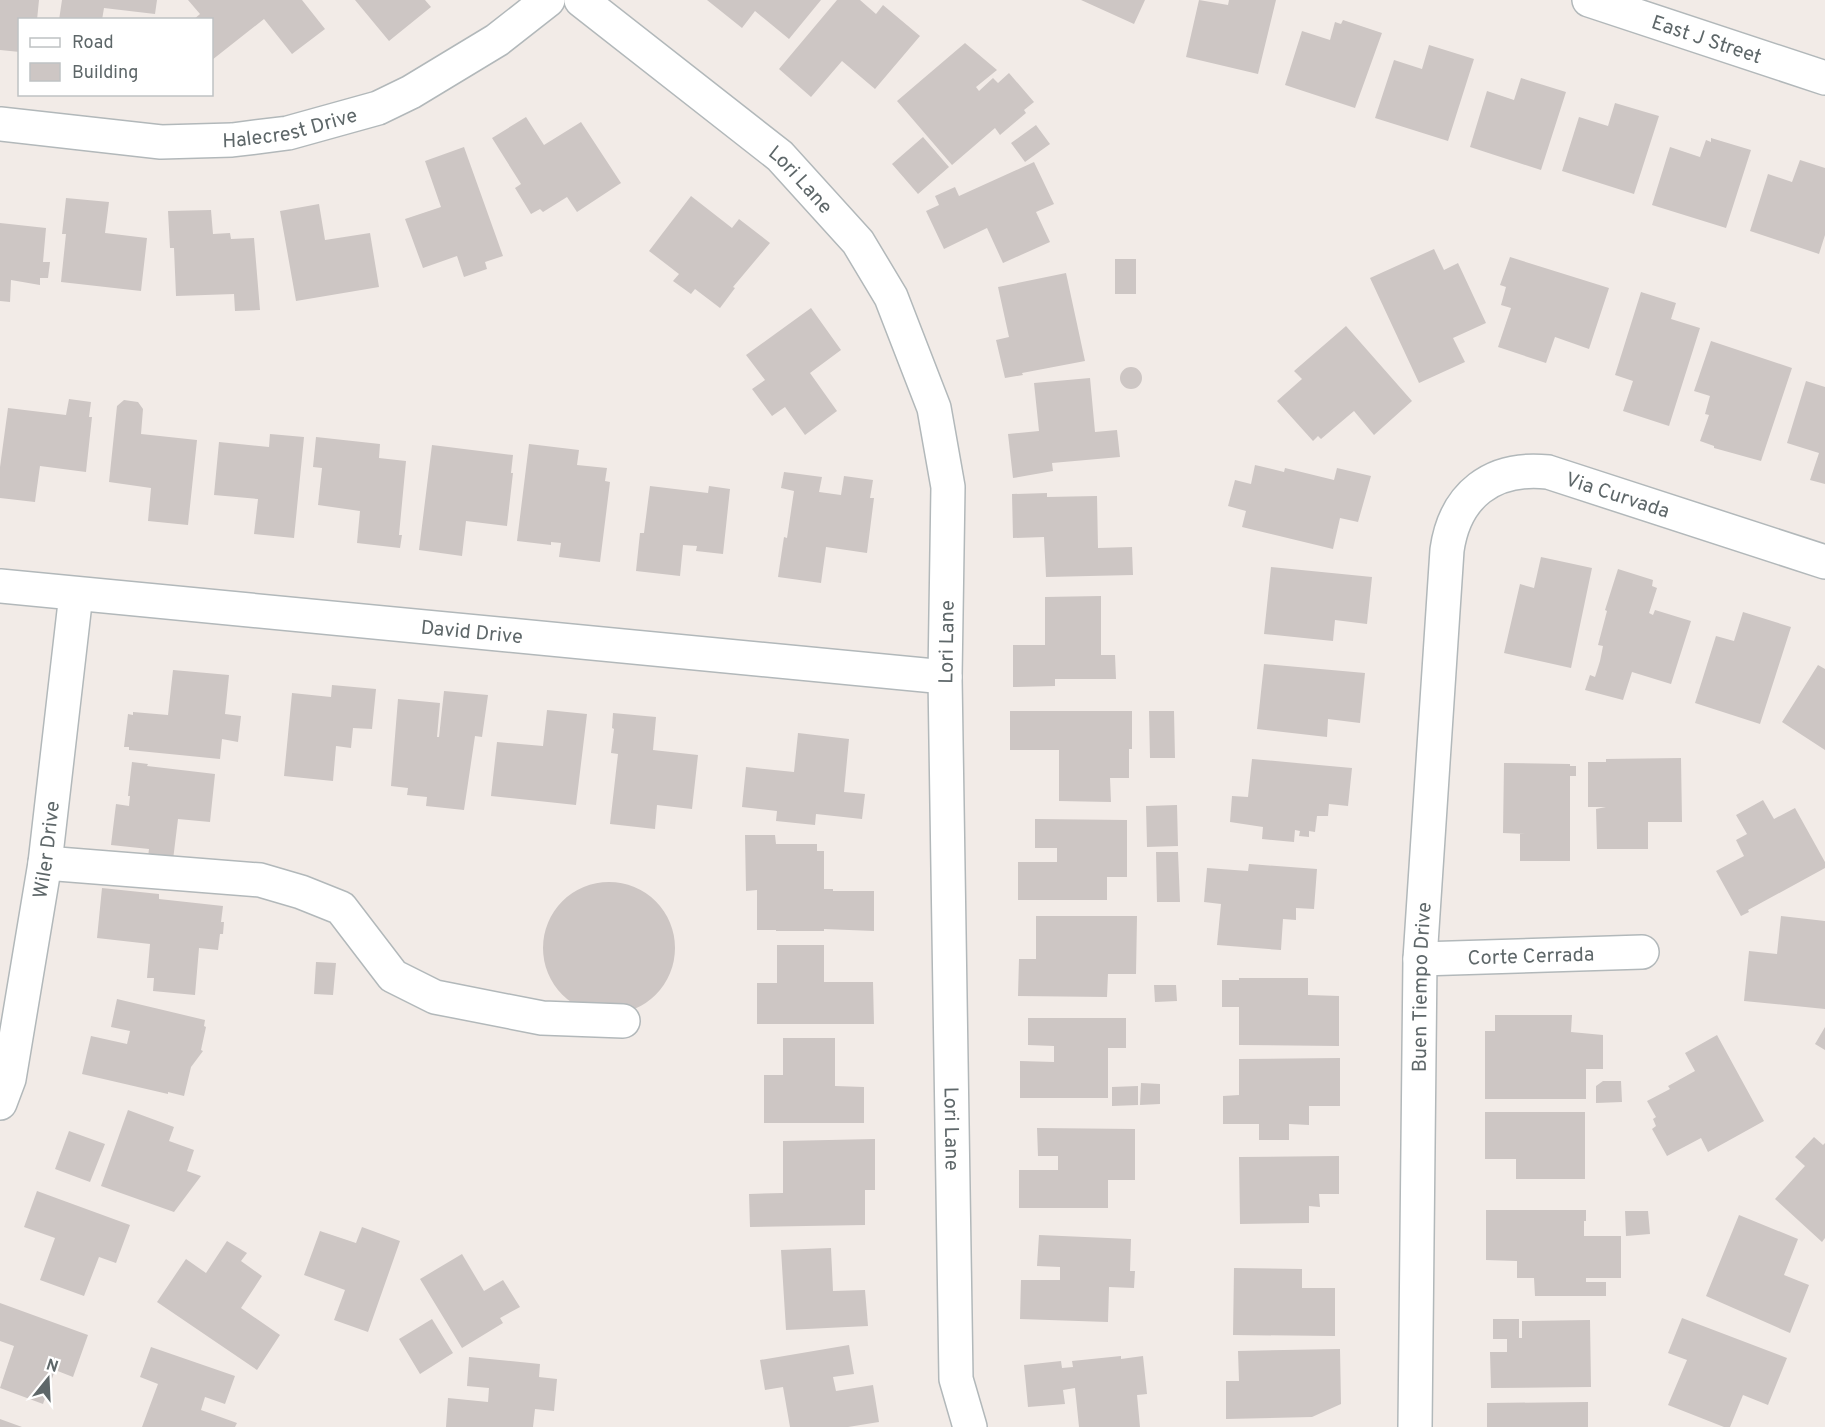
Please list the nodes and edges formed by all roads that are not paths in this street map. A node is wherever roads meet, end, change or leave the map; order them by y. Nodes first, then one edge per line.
1 (548, 0) edge
2 (581, 0) edge
3 (1589, 0) edge
4 (1825, 78) edge
5 (0, 124) edge
6 (1447, 550) joint
7 (1825, 562) edge
8 (0, 586) edge
9 (76, 594) junction
10 (945, 677) junction
11 (45, 863) junction
12 (1642, 952) dead end
13 (1420, 959) junction
14 (623, 1021) dead end
15 (0, 1103) edge
16 (970, 1427) edge
17 (1414, 1427) edge

1 - 5 street, Halecrest Drive
2 - 10 street, Lori Lane
3 - 4 street, East J Street
6 - 7 street, Via Curvada
6 - 13 street, Buen Tiempo Drive
8 - 9 street, David Drive
9 - 10 street, David Drive
9 - 11 street, Wiler Drive
10 - 16 street, Lori Lane
11 - 14 street
11 - 15 street, Wiler Drive
12 - 13 street, Corte Cerrada
13 - 17 street, Buen Tiempo Drive

